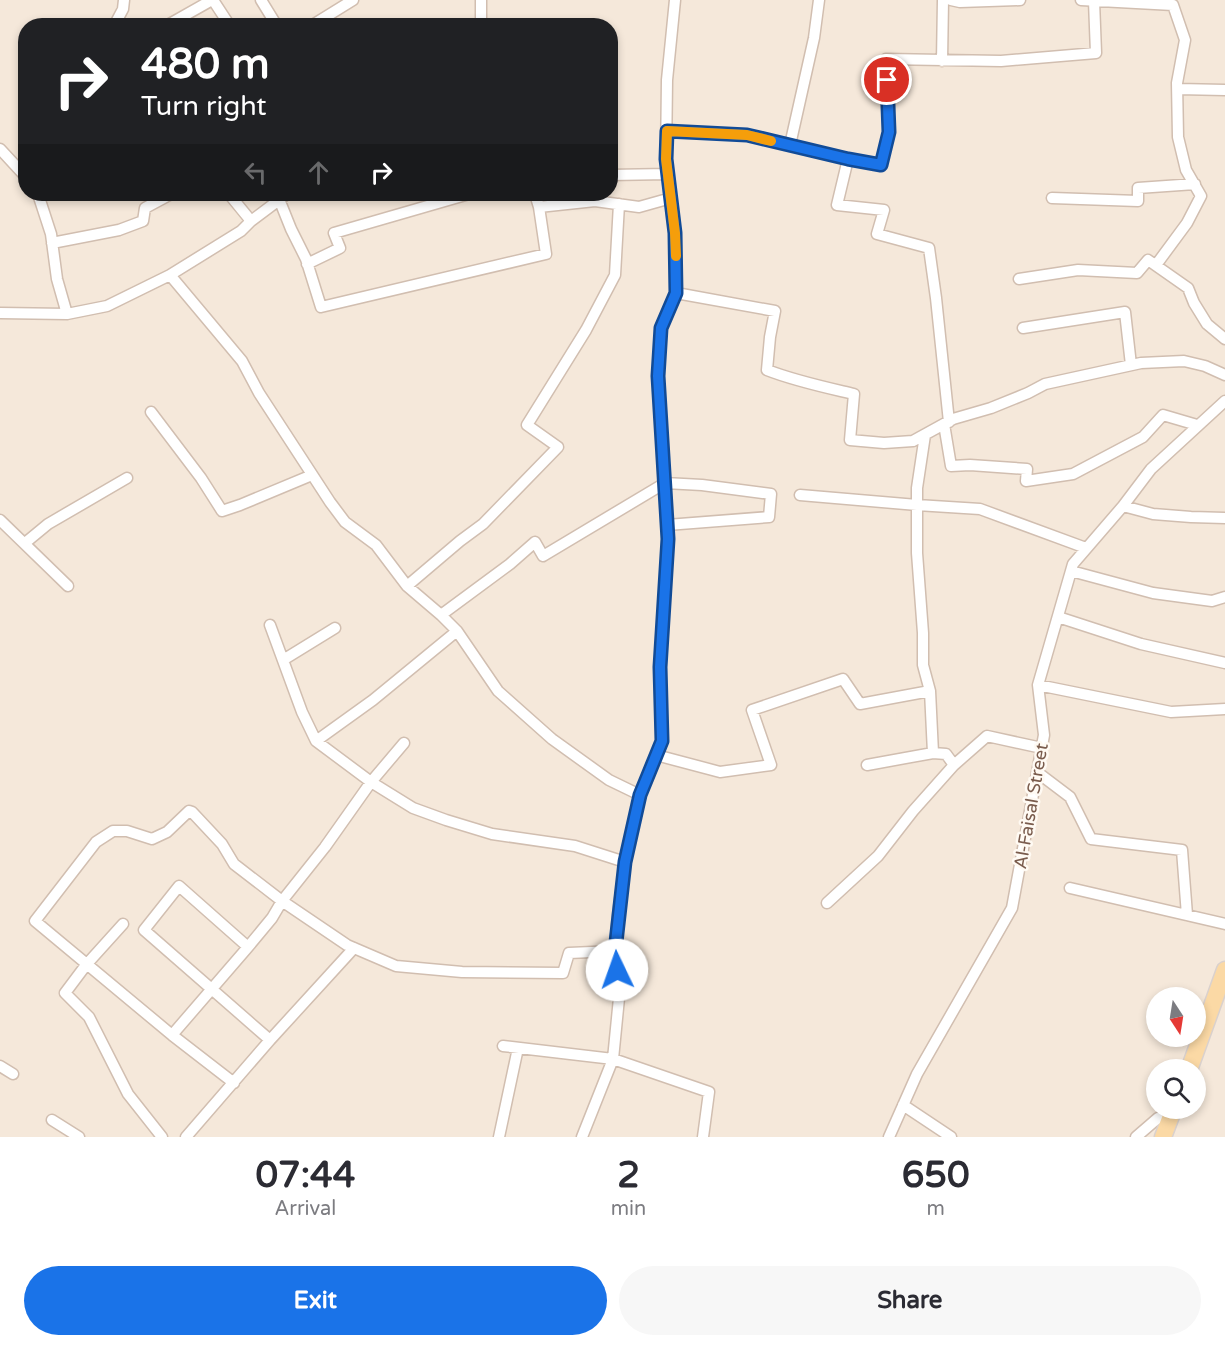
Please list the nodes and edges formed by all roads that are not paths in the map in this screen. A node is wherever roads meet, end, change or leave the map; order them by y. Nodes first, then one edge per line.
1 (124, 0) edge
2 (212, 0) edge
3 (261, 0) edge
4 (481, 0) edge
5 (675, 0) edge
6 (819, 0) edge
7 (943, 0) edge
8 (951, 0) edge
9 (1020, 0) edge
10 (1081, 0) edge
11 (349, 1) edge
12 (1095, 1) edge
13 (1108, 1) edge
14 (118, 18) edge
15 (180, 18) edge
16 (224, 18) edge
17 (272, 18) edge
18 (322, 18) edge
19 (481, 18) edge
20 (942, 61) junction
21 (1178, 89) junction
22 (1225, 90) edge
23 (667, 131) junction
24 (790, 145) junction
25 (0, 149) edge
26 (848, 159) junction
27 (18, 168) edge
28 (668, 174) junction
29 (618, 175) edge
30 (1195, 184) junction
31 (671, 198) junction
32 (1052, 198) dead end
33 (40, 201) edge
34 (158, 201) edge
35 (234, 201) edge
36 (276, 201) edge
37 (284, 201) edge
38 (445, 201) edge
39 (537, 201) edge
40 (619, 204) junction
41 (539, 207) junction
42 (250, 221) junction
43 (52, 243) junction
44 (307, 264) junction
45 (1156, 265) junction
46 (170, 275) junction
47 (1019, 279) dead end
48 (676, 293) junction
49 (0, 313) edge
50 (67, 314) junction
51 (1023, 328) dead end
52 (1225, 339) edge
53 (1131, 365) junction
54 (1225, 375) edge
55 (1225, 401) edge
56 (151, 412) dead end
57 (946, 423) junction
58 (1197, 425) junction
59 (925, 435) junction
60 (312, 475) junction
61 (127, 478) dead end
62 (665, 483) junction
63 (800, 495) dead end
64 (917, 505) junction
65 (1123, 506) junction
66 (1225, 518) edge
67 (0, 520) edge
68 (668, 525) junction
69 (25, 543) junction
70 (1086, 548) junction
71 (1071, 571) junction
72 (68, 586) dead end
73 (407, 586) junction
74 (1225, 597) edge
75 (441, 615) junction
76 (1058, 617) junction
77 (270, 626) dead end
78 (335, 628) dead end
79 (457, 632) junction
80 (283, 660) junction
81 (1225, 663) edge
82 (1038, 685) junction
83 (930, 692) junction
84 (1225, 710) edge
85 (316, 741) junction
86 (404, 743) dead end
87 (1042, 748) junction
88 (933, 753) junction
89 (656, 755) junction
90 (867, 765) dead end
91 (954, 765) junction
92 (1037, 772) junction
93 (371, 782) junction
94 (640, 795) junction
95 (625, 862) junction
96 (1070, 888) dead end
97 (282, 901) junction
98 (827, 903) dead end
99 (1187, 915) junction
100 (123, 924) dead end
101 (1225, 924) edge
102 (248, 947) junction
103 (354, 948) junction
104 (615, 951) junction
105 (86, 965) junction
106 (1225, 970) edge
107 (212, 988) junction
108 (1221, 1000) edge
109 (172, 1035) junction
110 (270, 1040) junction
111 (503, 1046) dead end
112 (518, 1048) junction
113 (613, 1059) junction
114 (1193, 1059) edge
115 (1203, 1059) edge
116 (0, 1065) edge
117 (14, 1074) dead end
118 (234, 1083) junction
119 (903, 1105) junction
120 (1157, 1119) edge
121 (1170, 1119) edge
122 (1181, 1119) edge
123 (52, 1120) dead end
124 (79, 1137) edge
125 (162, 1137) edge
126 (187, 1137) edge
127 (499, 1137) edge
128 (582, 1137) edge
129 (703, 1137) edge
130 (889, 1137) edge
131 (951, 1137) edge
132 (1136, 1137) edge
133 (1163, 1137) edge
134 (1175, 1137) edge

1 - 14 street
2 - 15 street
2 - 16 street
3 - 17 street
4 - 19 street
5 - 23 street
6 - 24 street
7 - 20 street
8 - 9 street
10 - 12 street
11 - 18 street
12 - 13 street
12 - 20 street
13 - 21 street
20 - 26 street
21 - 22 street
21 - 30 street
23 - 24 street
23 - 28 street
24 - 26 street
25 - 27 street
26 - 57 street
28 - 29 street
28 - 31 street
30 - 32 street
30 - 45 street
31 - 40 street
31 - 48 street
33 - 43 street
34 - 43 street
35 - 42 street
36 - 42 street
37 - 44 street
38 - 44 street
39 - 41 street
40 - 41 street
40 - 73 street
41 - 44 street
42 - 46 street
43 - 50 street
45 - 47 street
45 - 52 street
46 - 50 street
46 - 60 street
48 - 59 street
48 - 62 street
49 - 50 street
51 - 53 street
53 - 54 street
53 - 57 street
55 - 58 street, Al-Faisal Street
56 - 60 street
57 - 58 street
57 - 59 street
58 - 65 street, Al-Faisal Street
59 - 64 street
60 - 73 street
61 - 69 street
62 - 68 street
62 - 68 street
62 - 75 street
63 - 64 street
64 - 70 street
64 - 83 street
65 - 66 street
65 - 70 street, Al-Faisal Street
67 - 69 street
68 - 89 street
69 - 72 street
70 - 71 street, Al-Faisal Street
71 - 74 street
71 - 76 street, Al-Faisal Street
73 - 75 street
75 - 79 street
76 - 81 street
76 - 82 street, Al-Faisal Street
77 - 80 street
78 - 80 street
79 - 85 street
79 - 94 street
80 - 85 street
82 - 84 street
82 - 87 street, Al-Faisal Street
83 - 88 street
83 - 89 street
85 - 93 street
86 - 93 street
87 - 91 street
87 - 92 street, Al-Faisal Street
88 - 90 street
88 - 91 street
89 - 94 street
91 - 98 street
92 - 99 street
92 - 119 street, Al-Faisal Street
93 - 95 street
93 - 97 street
94 - 95 street
95 - 104 street
96 - 99 street
97 - 102 street
97 - 103 street
97 - 105 street
99 - 101 street
100 - 105 street
102 - 107 street
102 - 107 street
103 - 104 street
103 - 110 street
104 - 113 street
105 - 109 street
105 - 125 street
106 - 108 main road
107 - 109 street
107 - 110 street
108 - 114 main road
108 - 115 main road
109 - 118 street
110 - 118 street
111 - 112 street
112 - 113 street
112 - 127 street
113 - 128 street
113 - 129 street
116 - 117 street
118 - 126 street
119 - 130 street, Al-Faisal Street
119 - 131 street
120 - 132 street
121 - 133 main road
122 - 134 main road
123 - 124 street

